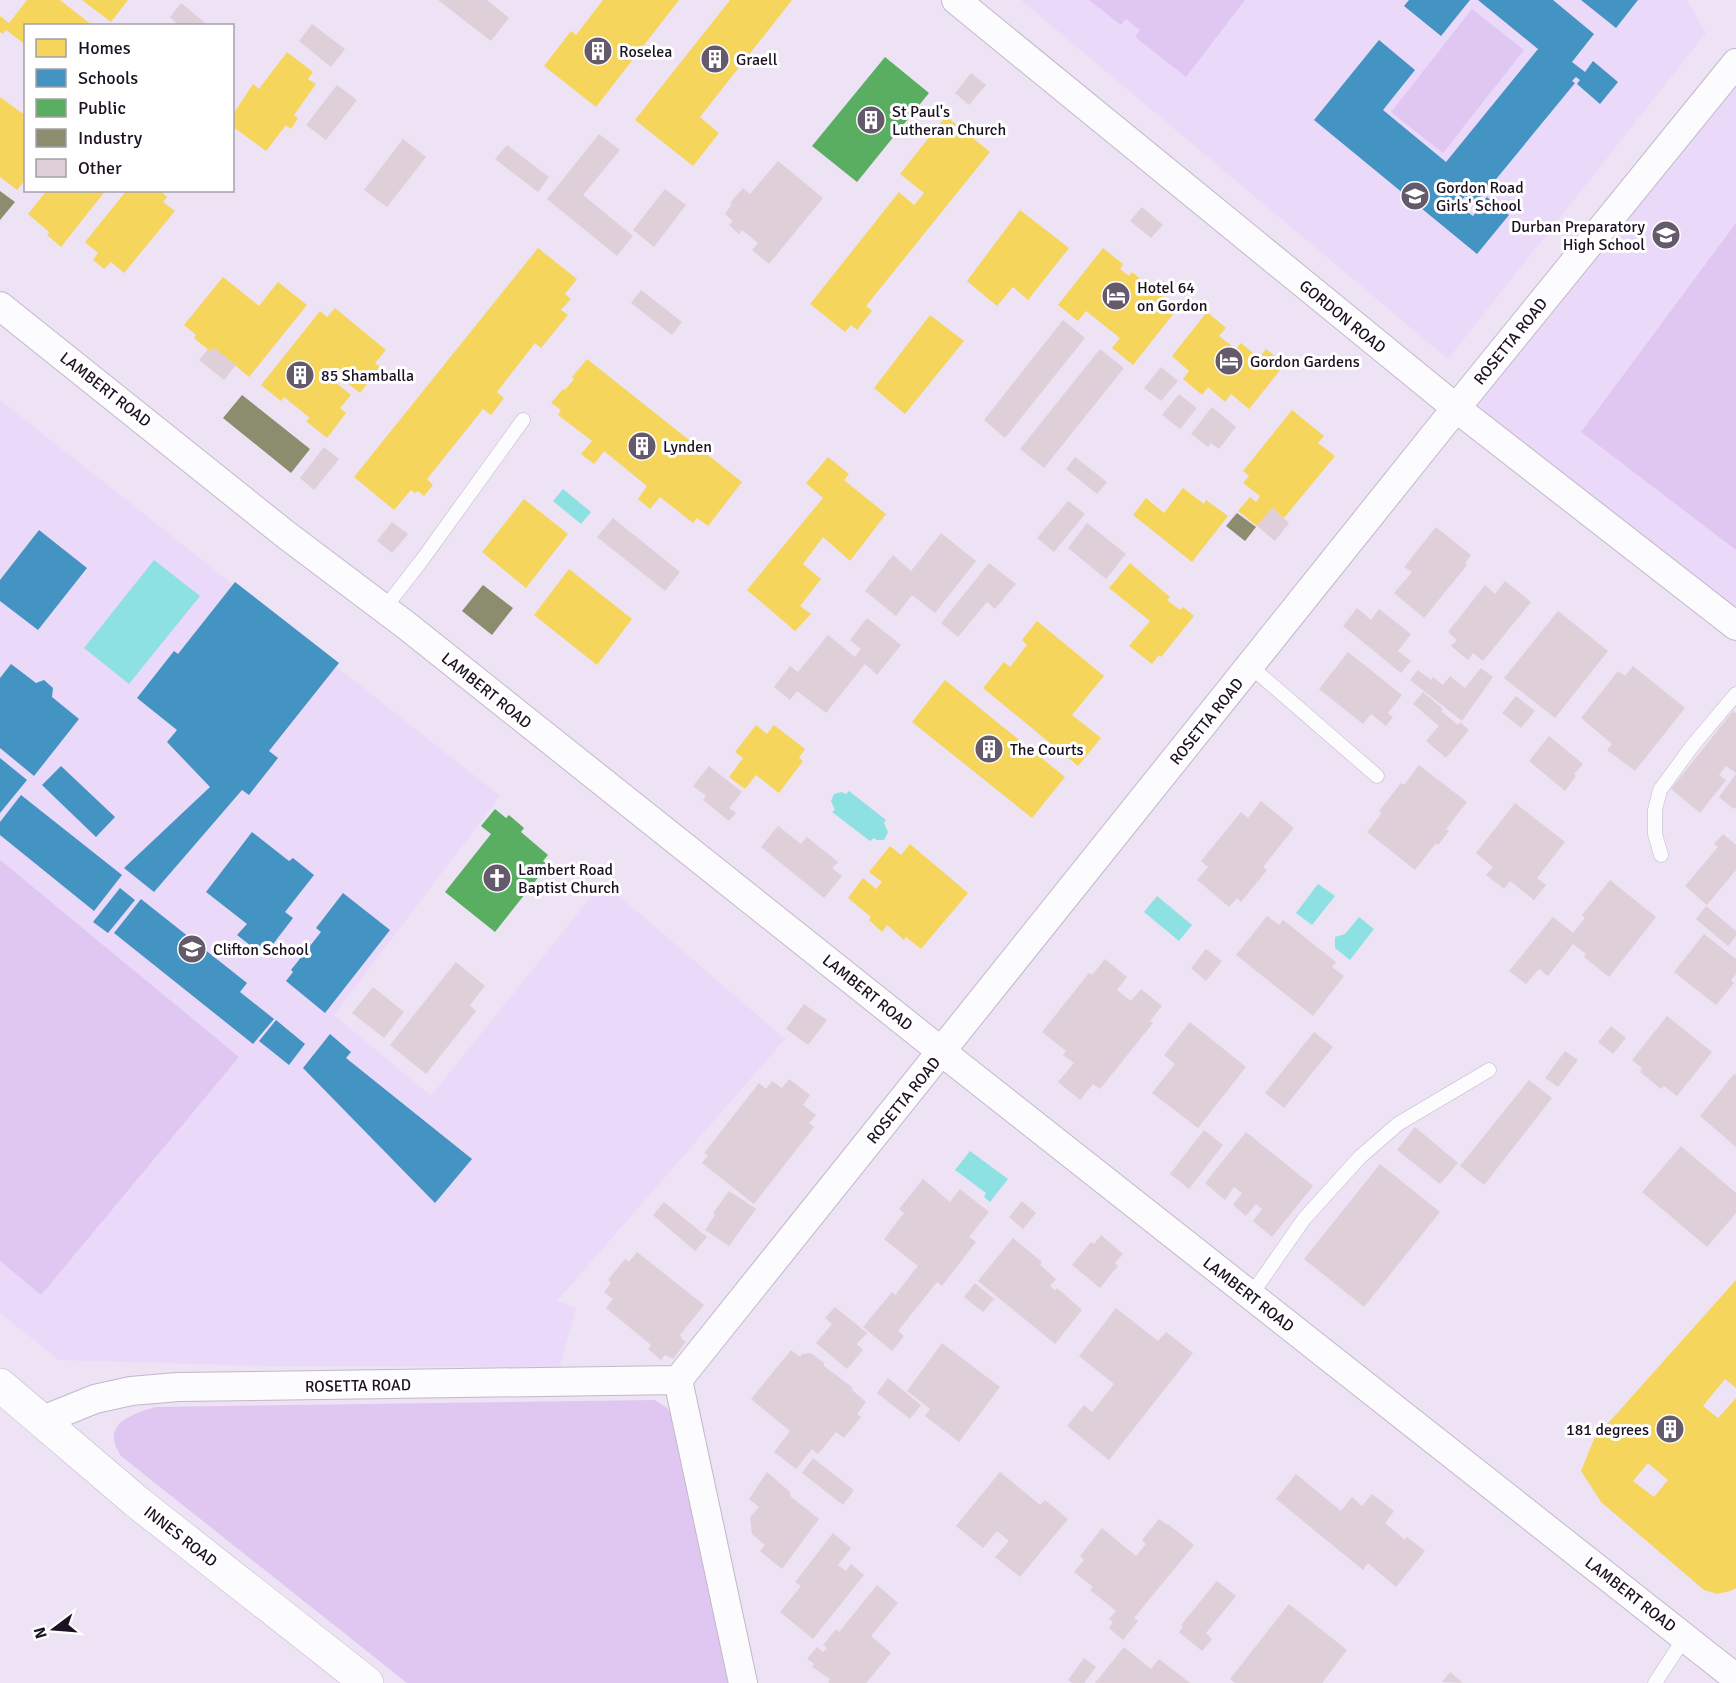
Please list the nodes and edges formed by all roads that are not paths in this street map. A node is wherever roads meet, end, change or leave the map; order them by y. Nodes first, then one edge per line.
1 (956, 0) edge
2 (1736, 63) edge
3 (0, 306) edge
4 (1456, 408) junction
5 (523, 420) dead end
6 (384, 609) junction
7 (1736, 626) edge
8 (1250, 666) junction
9 (1736, 694) edge
10 (1377, 776) dead end
11 (1660, 855) dead end
12 (942, 1052) junction
13 (1489, 1070) dead end
14 (1251, 1295) junction
15 (678, 1380) junction
16 (0, 1385) edge
17 (43, 1420) junction
18 (1685, 1637) junction
19 (1736, 1678) edge
20 (367, 1683) edge
21 (743, 1683) edge
22 (1655, 1683) edge

1 - 4 street, GORDON ROAD
2 - 4 street, ROSETTA ROAD
3 - 6 street, LAMBERT ROAD
4 - 7 street, GORDON ROAD
4 - 8 street, ROSETTA ROAD
5 - 6 lane
6 - 12 street, LAMBERT ROAD
8 - 10 lane
8 - 12 street, ROSETTA ROAD
9 - 11 lane
12 - 14 street, LAMBERT ROAD
12 - 15 street, ROSETTA ROAD
13 - 14 lane
14 - 18 street, LAMBERT ROAD
15 - 17 street, ROSETTA ROAD
15 - 21 street
16 - 17 street, INNES ROAD
17 - 20 street, INNES ROAD
18 - 19 street, LAMBERT ROAD
18 - 22 lane

